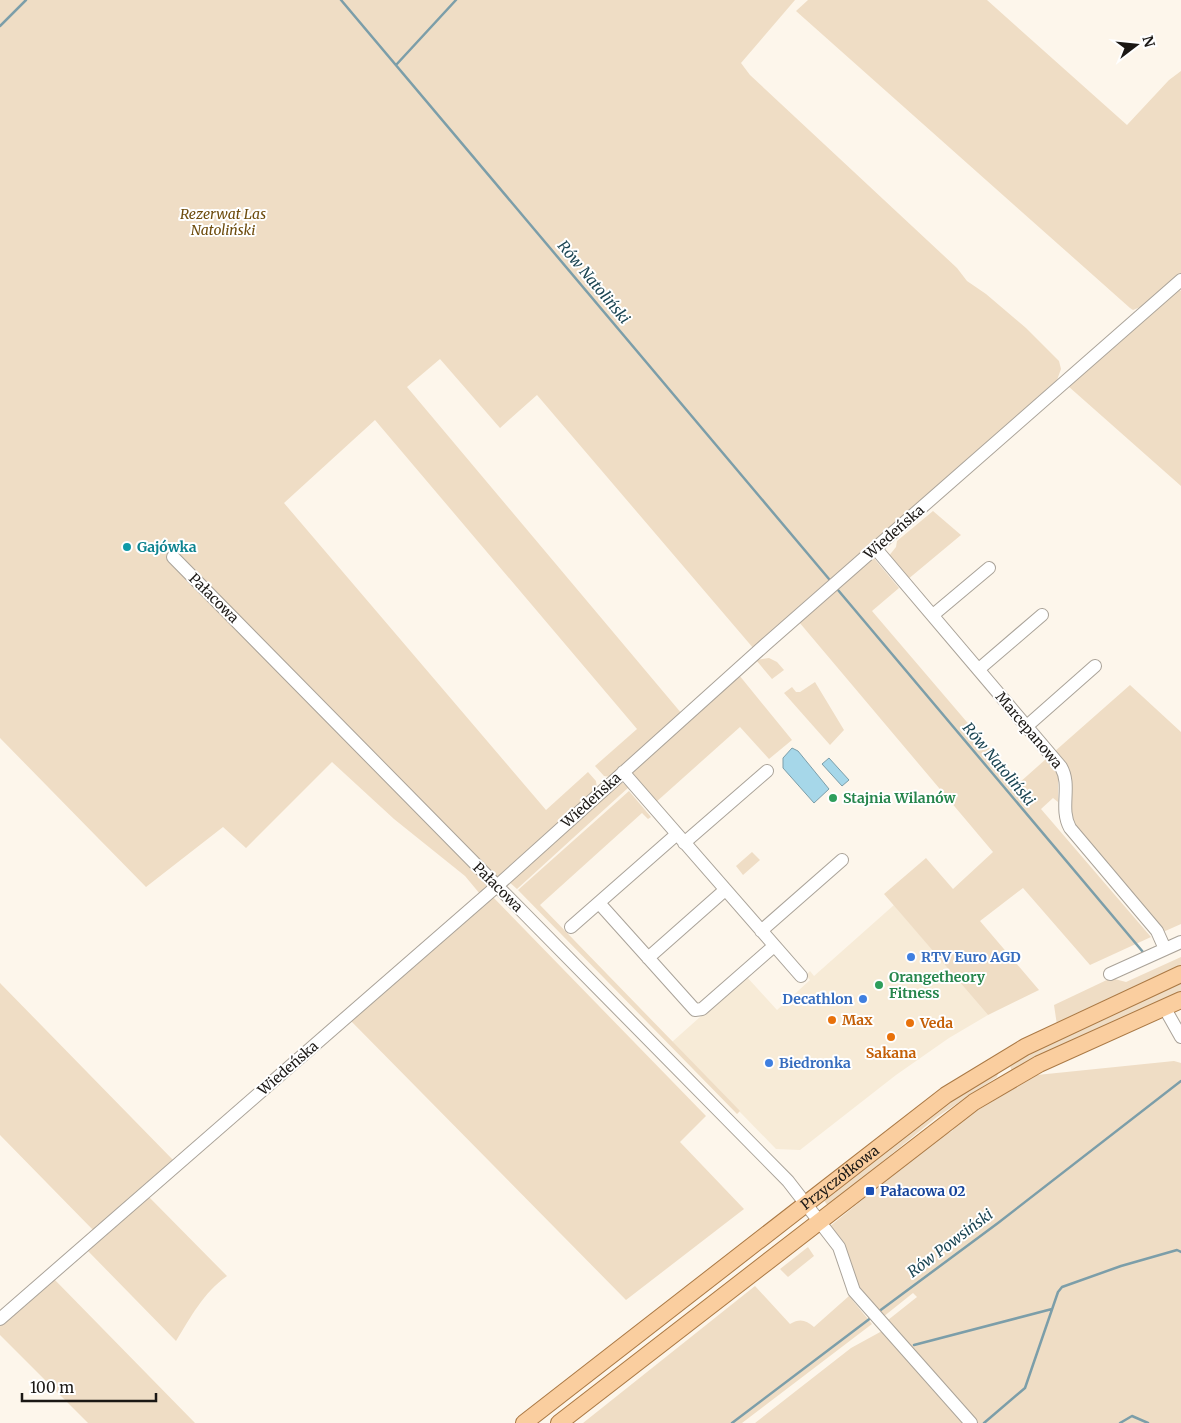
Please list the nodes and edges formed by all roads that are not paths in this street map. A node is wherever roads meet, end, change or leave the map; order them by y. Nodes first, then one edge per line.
1 (1181, 280) edge
2 (876, 549) junction
3 (173, 557) dead end
4 (989, 568) dead end
5 (933, 615) junction
6 (1042, 615) dead end
7 (1095, 666) dead end
8 (978, 669) junction
9 (1027, 726) junction
10 (767, 771) dead end
11 (623, 772) junction
12 (680, 838) junction
13 (842, 860) dead end
14 (497, 886) junction
15 (725, 890) junction
16 (599, 903) junction
17 (571, 927) dead end
18 (762, 931) junction
19 (1181, 942) edge
20 (774, 946) junction
21 (1165, 949) junction
22 (648, 958) junction
23 (1110, 974) dead end
24 (1181, 974) edge
25 (801, 976) dead end
26 (1181, 1000) edge
27 (1164, 1007) junction
28 (1181, 1037) edge
29 (1000, 1061) junction
30 (994, 1089) junction
31 (806, 1203) junction
32 (820, 1220) junction
33 (0, 1319) edge
34 (524, 1423) edge
35 (559, 1423) edge
36 (971, 1423) edge

1 - 2 street, Wiedeńska
2 - 5 street, Marcepanowa
2 - 11 street, Wiedeńska
3 - 14 street, Pałacowa
4 - 5 street
5 - 8 street, Marcepanowa
6 - 8 street
7 - 9 street
8 - 9 street, Marcepanowa
9 - 21 street, Marcepanowa
10 - 12 street
11 - 12 street
11 - 14 street, Wiedeńska
12 - 15 street
12 - 16 street
13 - 18 street
14 - 31 street, Pałacowa
14 - 33 street, Wiedeńska
15 - 18 street
15 - 22 street
16 - 17 street
16 - 22 street
18 - 20 street
19 - 21 street
20 - 22 street
20 - 25 street
21 - 23 street
24 - 29 main road, Przyczółkowa
26 - 27 main road, Przyczółkowa
27 - 28 street
27 - 30 main road, Przyczółkowa
29 - 30 main road
29 - 31 main road, Przyczółkowa
30 - 32 main road, Przyczółkowa
31 - 32 street, Pałacowa
31 - 34 main road, Przyczółkowa
32 - 35 main road, Przyczółkowa
32 - 36 street, Pałacowa

